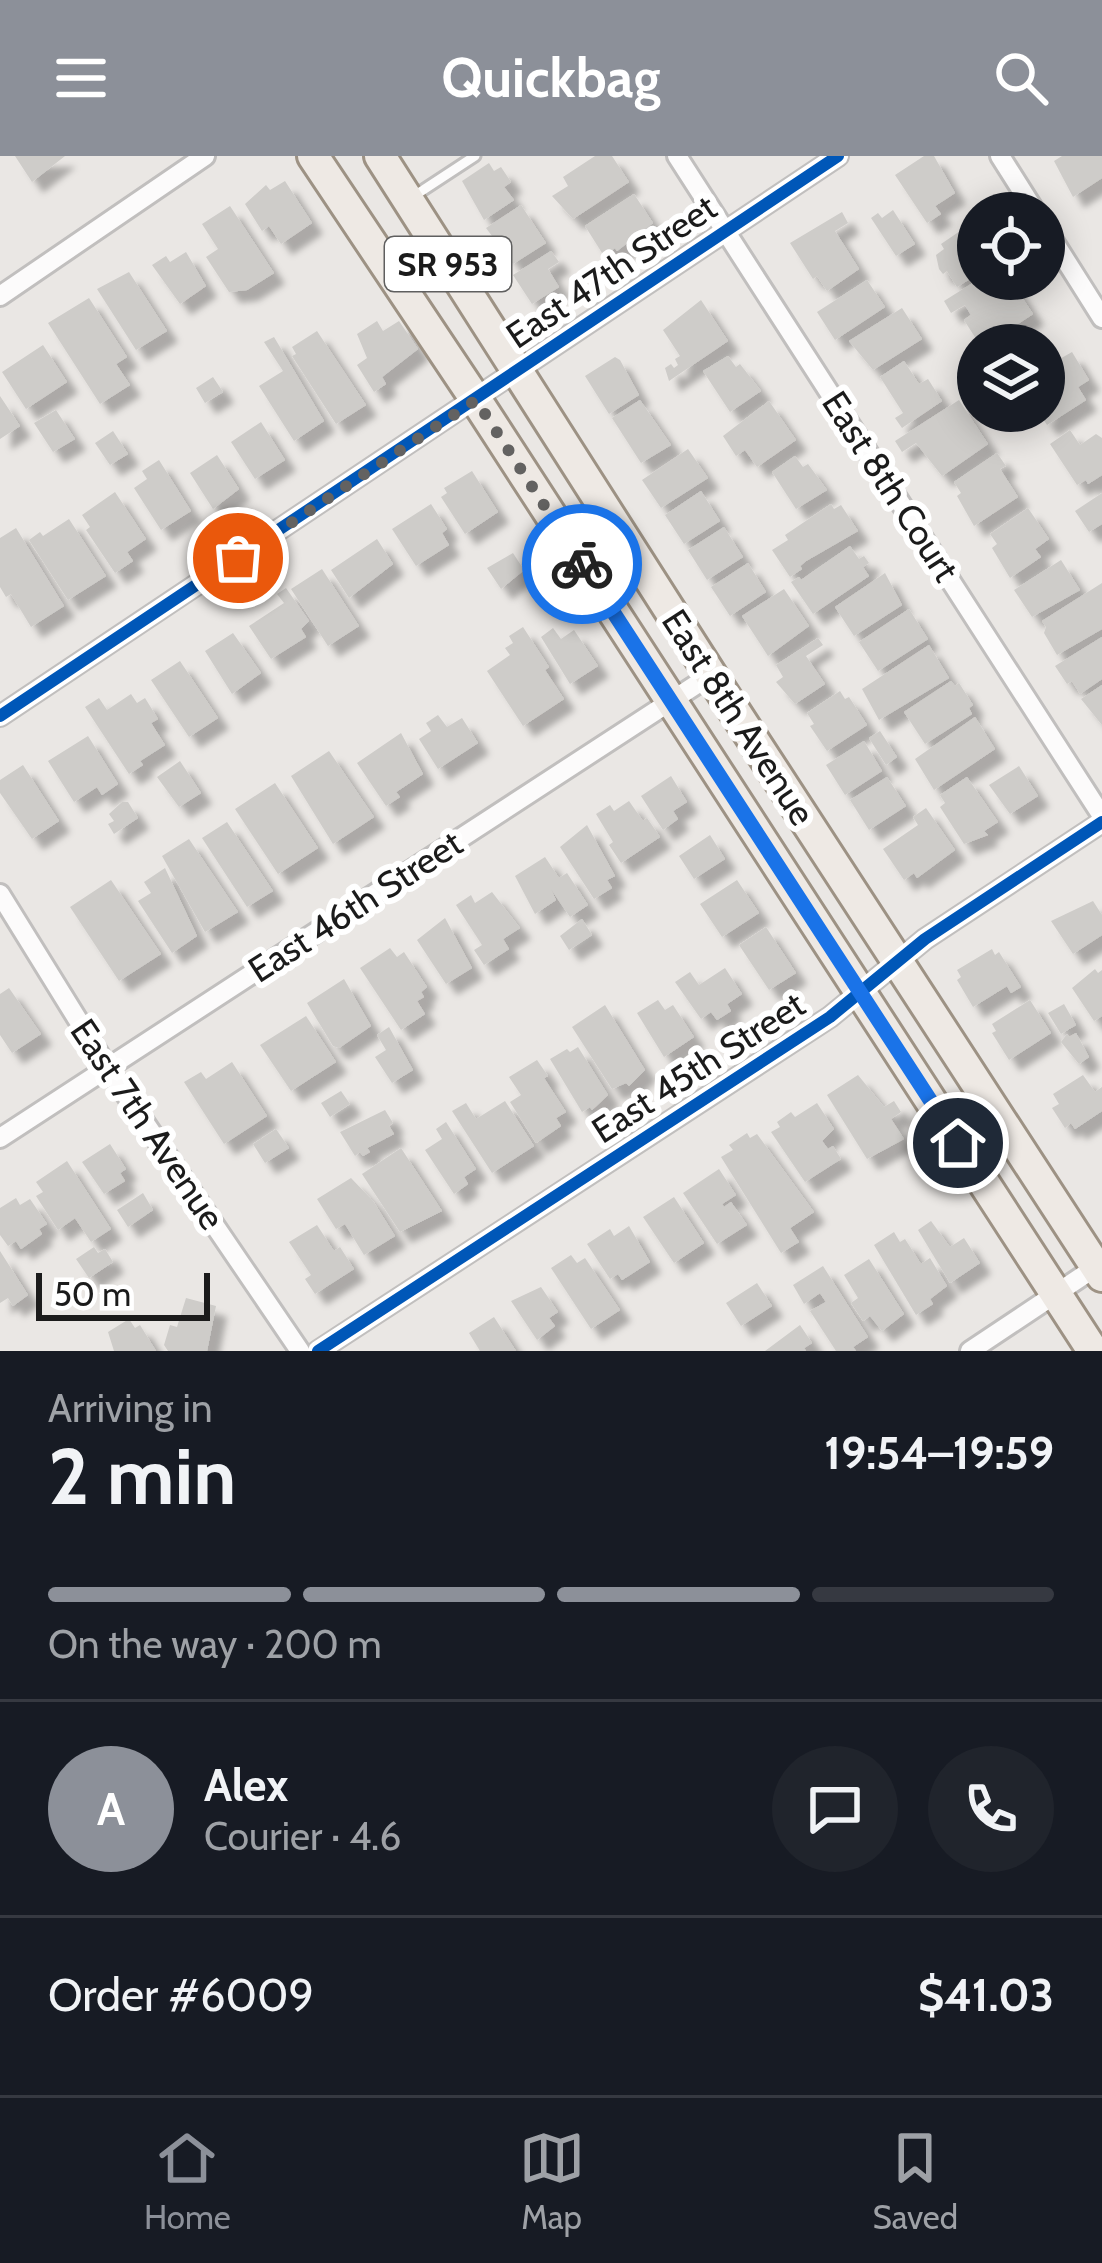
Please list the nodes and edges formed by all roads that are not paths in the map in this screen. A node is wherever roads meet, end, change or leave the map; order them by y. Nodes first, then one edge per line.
1 (205, 156) edge
2 (313, 156) edge
3 (380, 156) edge
4 (475, 156) edge
5 (677, 156) edge
6 (838, 156) edge
7 (1000, 156) edge
8 (1023, 192) edge
9 (408, 201) junction
10 (726, 229) junction
11 (1065, 259) edge
12 (0, 296) edge
13 (1102, 318) edge
14 (516, 372) junction
15 (476, 400) junction
16 (711, 675) junction
17 (671, 700) junction
18 (0, 716) edge
19 (1102, 819) edge
20 (0, 894) edge
21 (897, 962) junction
22 (860, 992) junction
23 (107, 1067) junction
24 (0, 1138) edge
25 (1099, 1271) edge
26 (1056, 1294) junction
27 (300, 1351) edge
28 (318, 1351) edge
29 (970, 1351) edge
30 (1093, 1351) edge

1 - 12 street
2 - 15 main road, East 8th Avenue / SR 953
3 - 9 main road, East 8th Avenue / SR 953
4 - 9 lane
5 - 10 street, East 8th Court
6 - 10 street, East 47th Street
7 - 8 street
9 - 14 main road, East 8th Avenue / SR 953
10 - 14 street, East 47th Street
10 - 19 street, East 8th Court
11 - 13 street
14 - 15 street, East 47th Street
14 - 16 main road, East 8th Avenue / SR 953
15 - 17 main road, East 8th Avenue / SR 953
15 - 18 street, East 47th Street
16 - 17 street, East 46th Street
16 - 21 main road, East 8th Avenue / SR 953
17 - 22 main road, East 8th Avenue / SR 953
17 - 23 street, East 46th Street
19 - 21 street, East 45th Street
20 - 23 street, East 7th Avenue
21 - 22 street, East 45th Street
21 - 25 main road, East 8th Avenue / SR 953
22 - 26 main road, East 8th Avenue / SR 953
22 - 28 street, East 45th Street
23 - 24 street, East 46th Street
23 - 27 street, East 7th Avenue
25 - 26 street
26 - 29 street
26 - 30 main road, East 8th Avenue / SR 953

